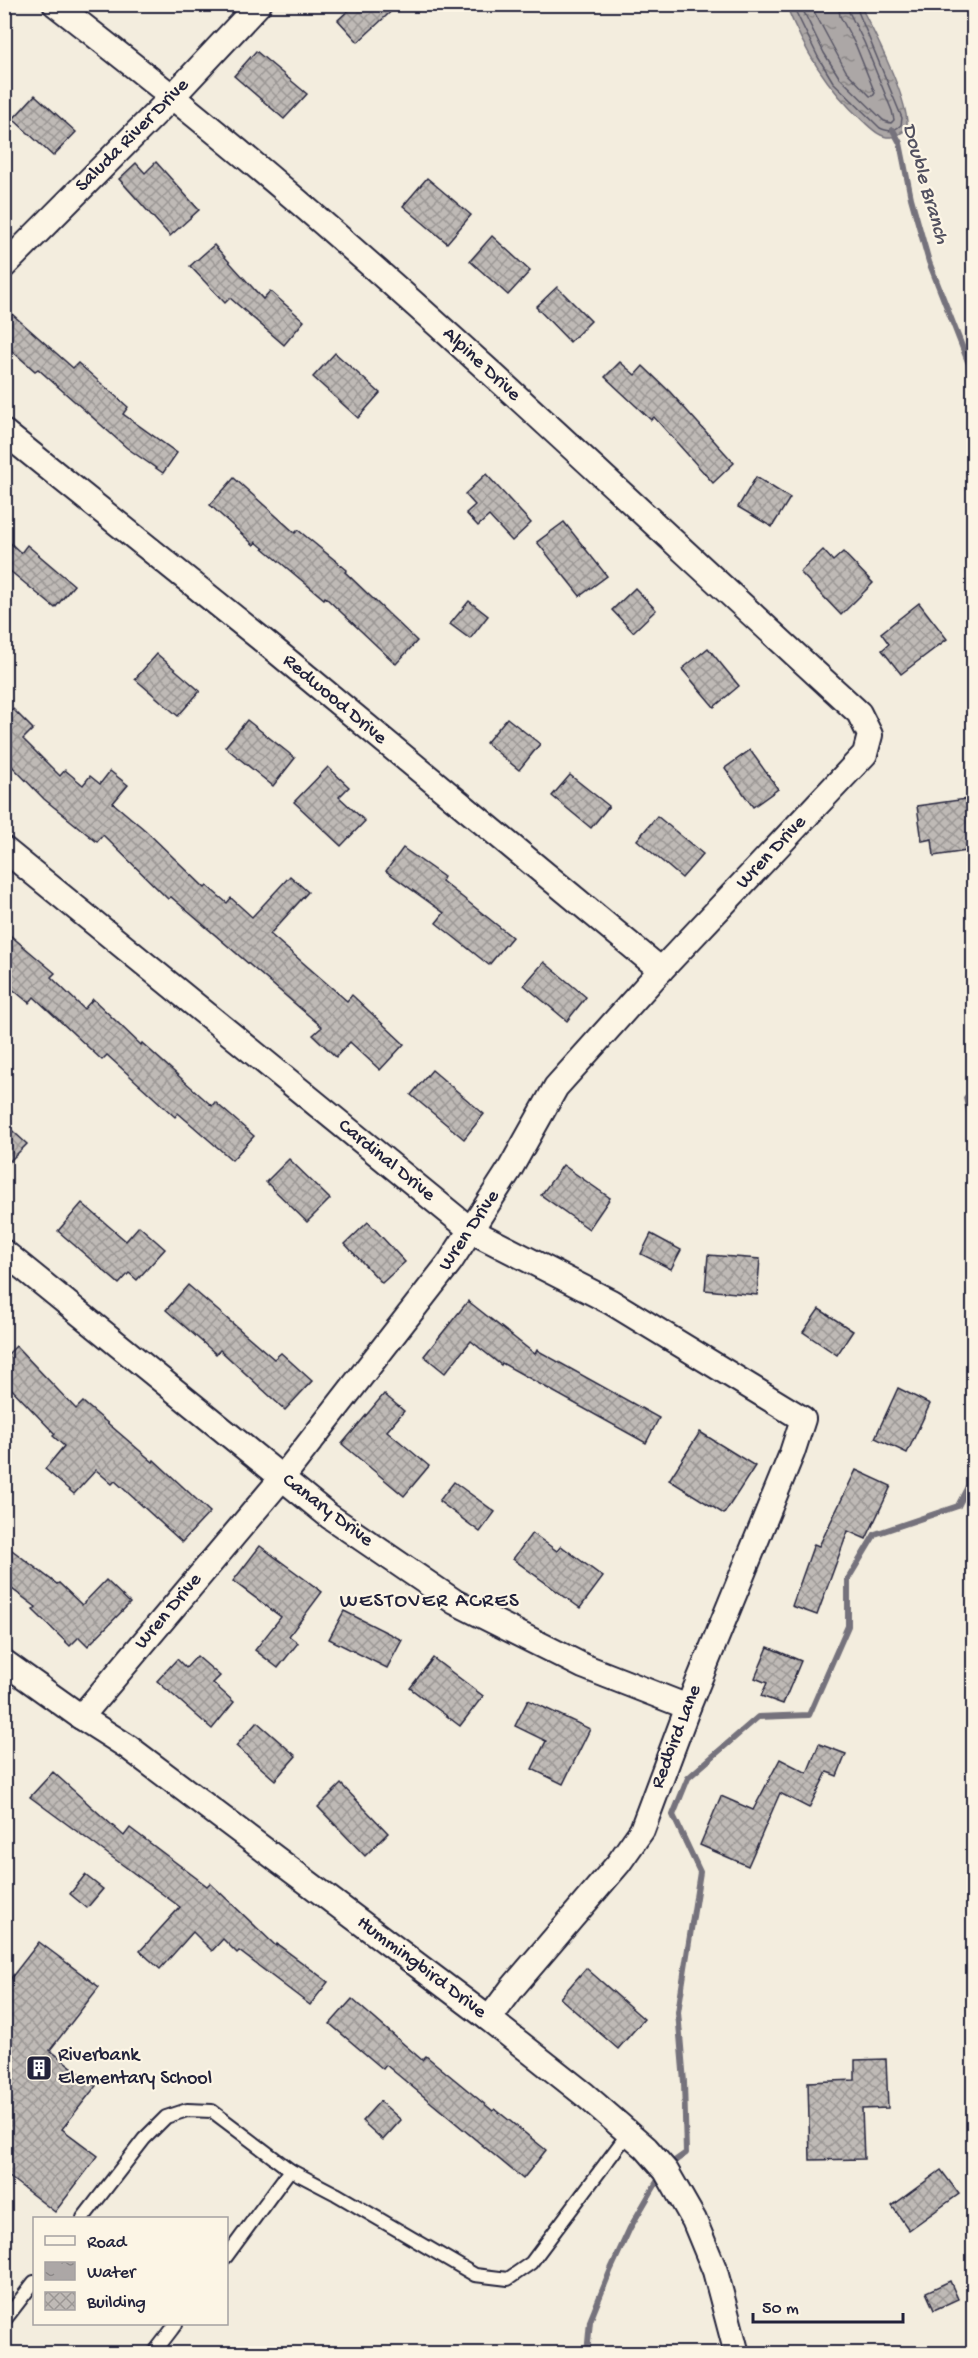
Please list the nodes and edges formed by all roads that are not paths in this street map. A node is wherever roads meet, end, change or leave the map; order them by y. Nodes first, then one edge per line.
1 (55, 4) edge
2 (259, 4) edge
3 (173, 96) junction
4 (4, 266) edge
5 (4, 432) edge
6 (866, 754) joint
7 (4, 849) edge
8 (661, 970) junction
9 (472, 1231) junction
10 (4, 1252) edge
11 (803, 1419) joint
12 (282, 1478) junction
13 (4, 1662) edge
14 (688, 1707) junction
15 (81, 1717) junction
16 (489, 2019) junction
17 (628, 2133) junction
18 (290, 2170) junction
19 (84, 2217) edge
20 (228, 2254) edge
21 (33, 2283) edge
22 (5, 2321) edge
23 (175, 2325) edge
24 (153, 2354) edge
25 (737, 2354) edge

1 - 3 street, Alpine Drive
2 - 3 street, Saluda River Drive
3 - 4 street, Saluda River Drive
3 - 6 street, Alpine Drive
5 - 8 street, Redwood Drive
6 - 8 street, Wren Drive
7 - 9 street, Cardinal Drive
8 - 9 street, Wren Drive
9 - 11 street, Cardinal Drive
9 - 12 street, Wren Drive
10 - 12 street, Canary Drive
11 - 14 street, Redbird Lane
12 - 14 street, Canary Drive
12 - 15 street, Wren Drive
13 - 15 street, Hummingbird Drive
14 - 16 street, Redbird Lane
15 - 16 street, Hummingbird Drive
16 - 17 street, Hummingbird Drive
17 - 18 lane
17 - 25 street, Hummingbird Drive
18 - 19 lane
18 - 20 lane
21 - 22 lane
23 - 24 lane

